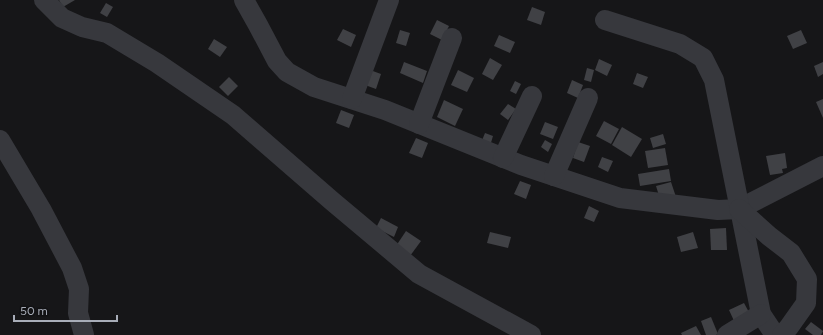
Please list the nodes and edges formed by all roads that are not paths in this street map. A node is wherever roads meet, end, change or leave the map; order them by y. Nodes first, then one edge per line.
1 (44, 0) edge
2 (244, 0) edge
3 (389, 0) edge
4 (605, 20) dead end
5 (452, 38) dead end
6 (532, 96) dead end
7 (588, 98) dead end
8 (352, 99) junction
9 (419, 124) junction
10 (0, 140) edge
11 (503, 158) junction
12 (823, 166) edge
13 (554, 176) junction
14 (740, 209) junction
15 (761, 314) junction
16 (84, 335) edge
17 (531, 335) edge
18 (726, 335) edge
19 (775, 335) edge
20 (782, 335) edge

1 - 17 street
2 - 8 street
3 - 8 street
4 - 14 street
5 - 9 street
6 - 11 street
7 - 13 street
8 - 9 street
9 - 11 street
10 - 16 street
11 - 13 street
12 - 14 street
13 - 14 street
14 - 15 street
14 - 20 street
15 - 18 street
15 - 19 street

